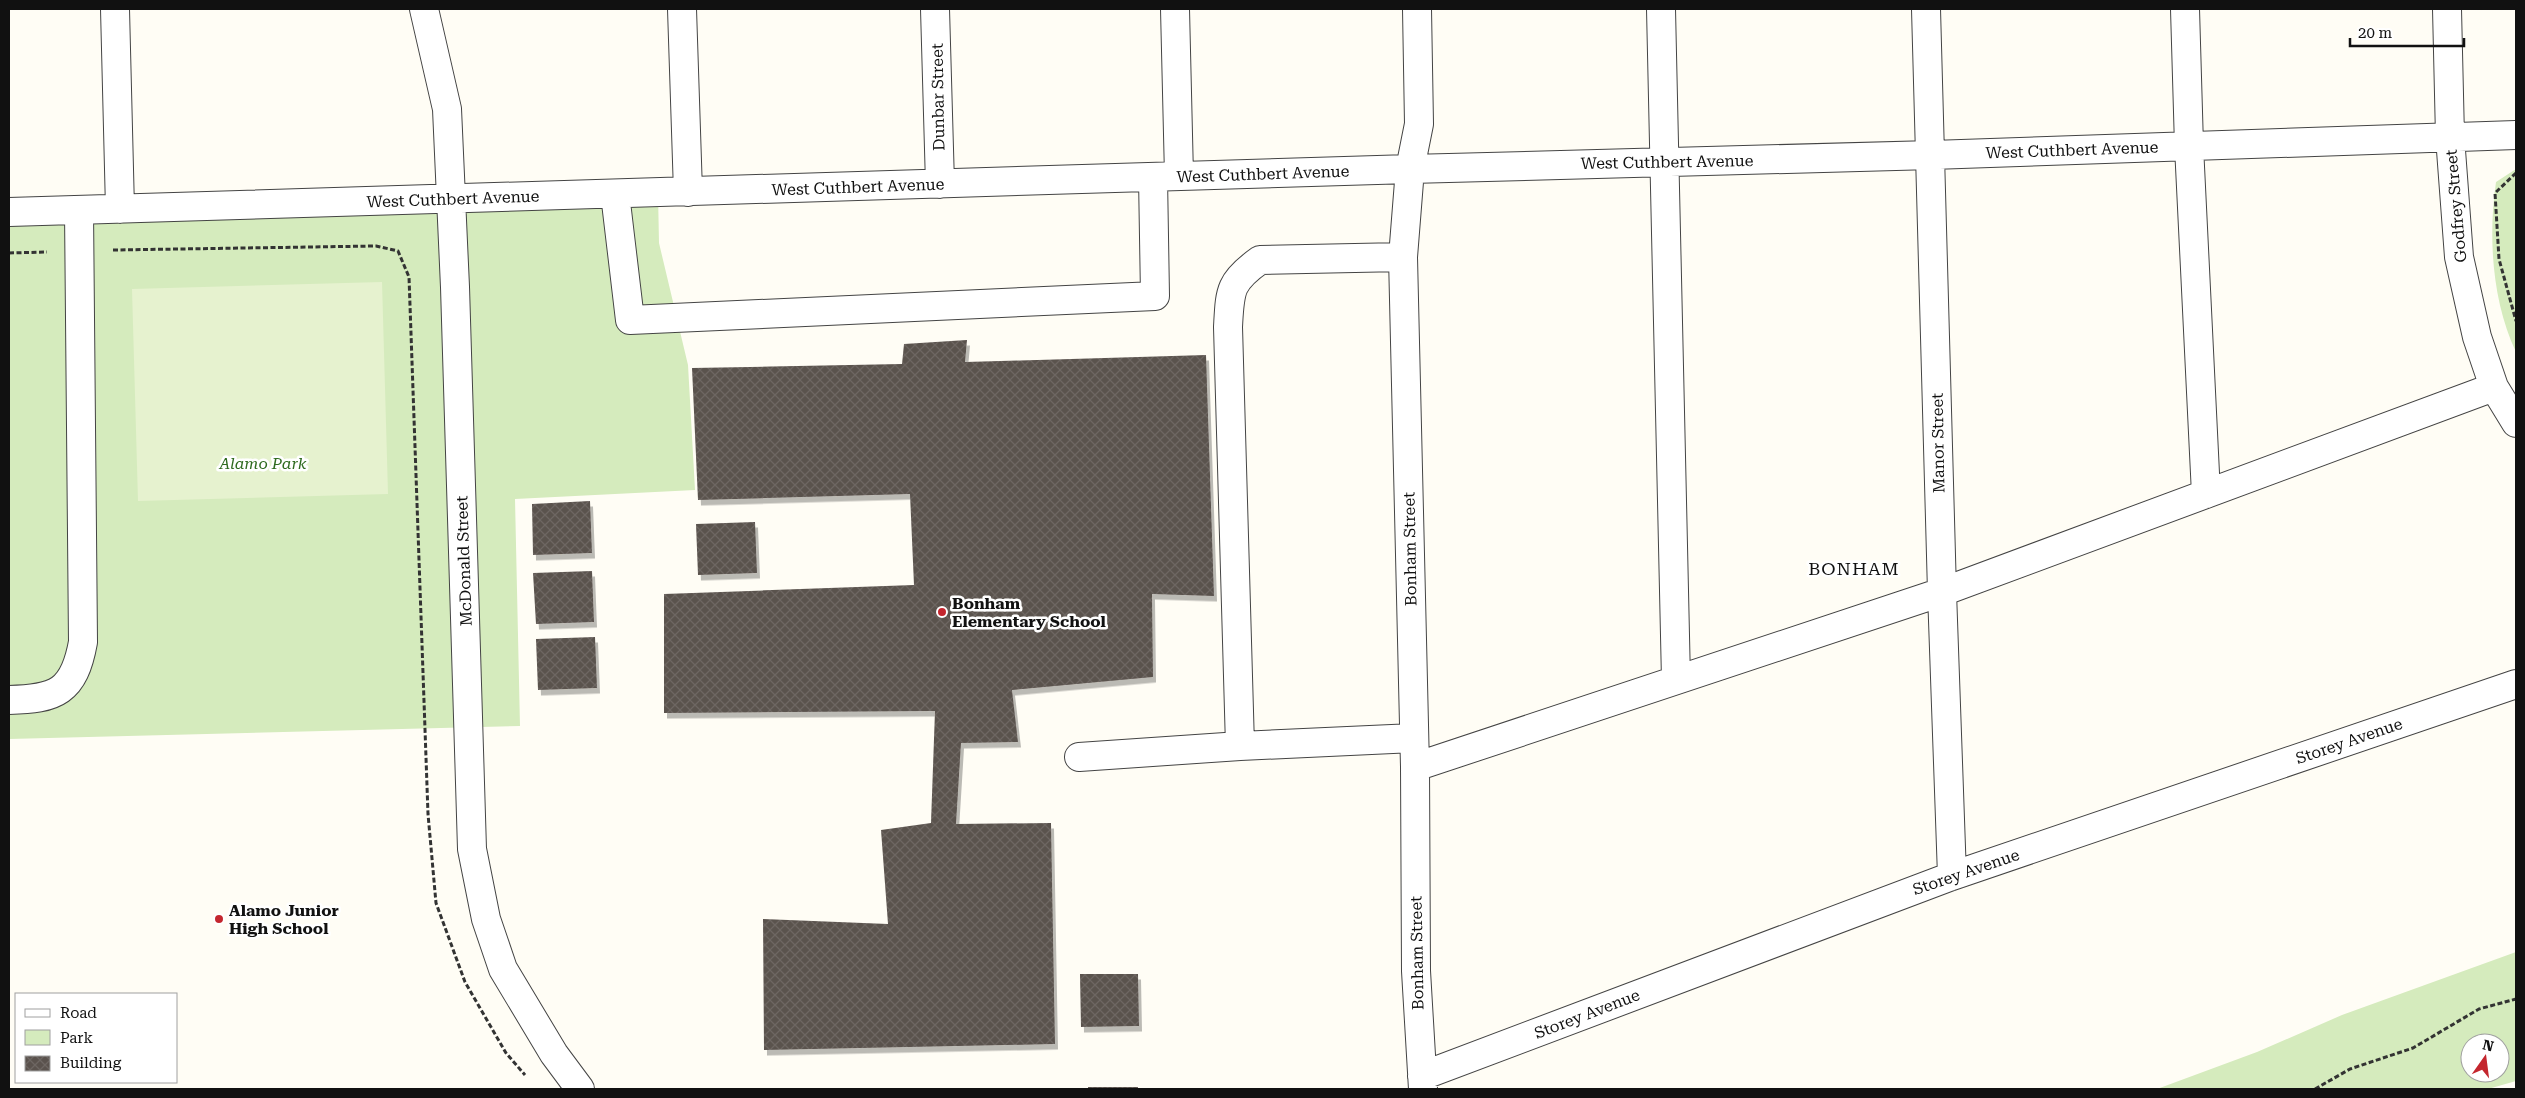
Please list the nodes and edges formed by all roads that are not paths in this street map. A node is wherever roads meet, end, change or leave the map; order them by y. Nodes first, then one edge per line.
1 (115, 9) edge
2 (424, 9) edge
3 (682, 9) edge
4 (936, 9) edge
5 (1175, 9) edge
6 (1417, 9) edge
7 (1661, 9) edge
8 (1926, 9) edge
9 (2185, 9) edge
10 (2447, 9) edge
11 (2516, 135) edge
12 (2450, 136) junction
13 (2189, 146) junction
14 (1932, 155) junction
15 (1666, 162) junction
16 (1410, 168) junction
17 (1166, 177) junction
18 (940, 184) junction
19 (688, 192) junction
20 (615, 194) junction
21 (452, 199) junction
22 (120, 208) junction
23 (79, 210) junction
24 (9, 212) edge
25 (1403, 257) junction
26 (2494, 387) junction
27 (2516, 423) edge
28 (2206, 494) junction
29 (1942, 592) junction
30 (1676, 680) junction
31 (2516, 684) edge
32 (9, 700) edge
33 (1414, 738) junction
34 (1240, 746) junction
35 (1079, 757) dead end
36 (1415, 767) junction
37 (1952, 876) junction
38 (1423, 1082) edge
39 (580, 1089) edge

1 - 22 street
2 - 21 street, McDonald Street
3 - 19 street
4 - 18 street, Dunbar Street
5 - 17 street
6 - 16 street, Bonham Street
7 - 15 street
8 - 14 street, Manor Street
9 - 13 street
10 - 12 street, Godfrey Street
11 - 12 street, West Cuthbert Avenue
12 - 13 street, West Cuthbert Avenue
12 - 26 street, Godfrey Street
13 - 14 street, West Cuthbert Avenue
13 - 28 street
14 - 15 street, West Cuthbert Avenue
14 - 29 street, Manor Street
15 - 16 street, West Cuthbert Avenue
15 - 30 street
16 - 17 street, West Cuthbert Avenue
16 - 25 street, Bonham Street
17 - 18 street, West Cuthbert Avenue
17 - 20 street
18 - 19 street, West Cuthbert Avenue
19 - 20 street, West Cuthbert Avenue
20 - 21 street, West Cuthbert Avenue
21 - 22 street, West Cuthbert Avenue
21 - 39 street, McDonald Street
22 - 23 street, West Cuthbert Avenue
23 - 24 street, West Cuthbert Avenue
23 - 32 street
25 - 33 street, Bonham Street
25 - 34 street
26 - 27 street, Godfrey Street
26 - 28 street
28 - 29 street
29 - 30 street
29 - 37 street, Manor Street
30 - 36 street
31 - 37 street, Storey Avenue
33 - 34 street
33 - 36 street, Bonham Street
34 - 35 street
36 - 38 street, Bonham Street
37 - 38 street, Storey Avenue

